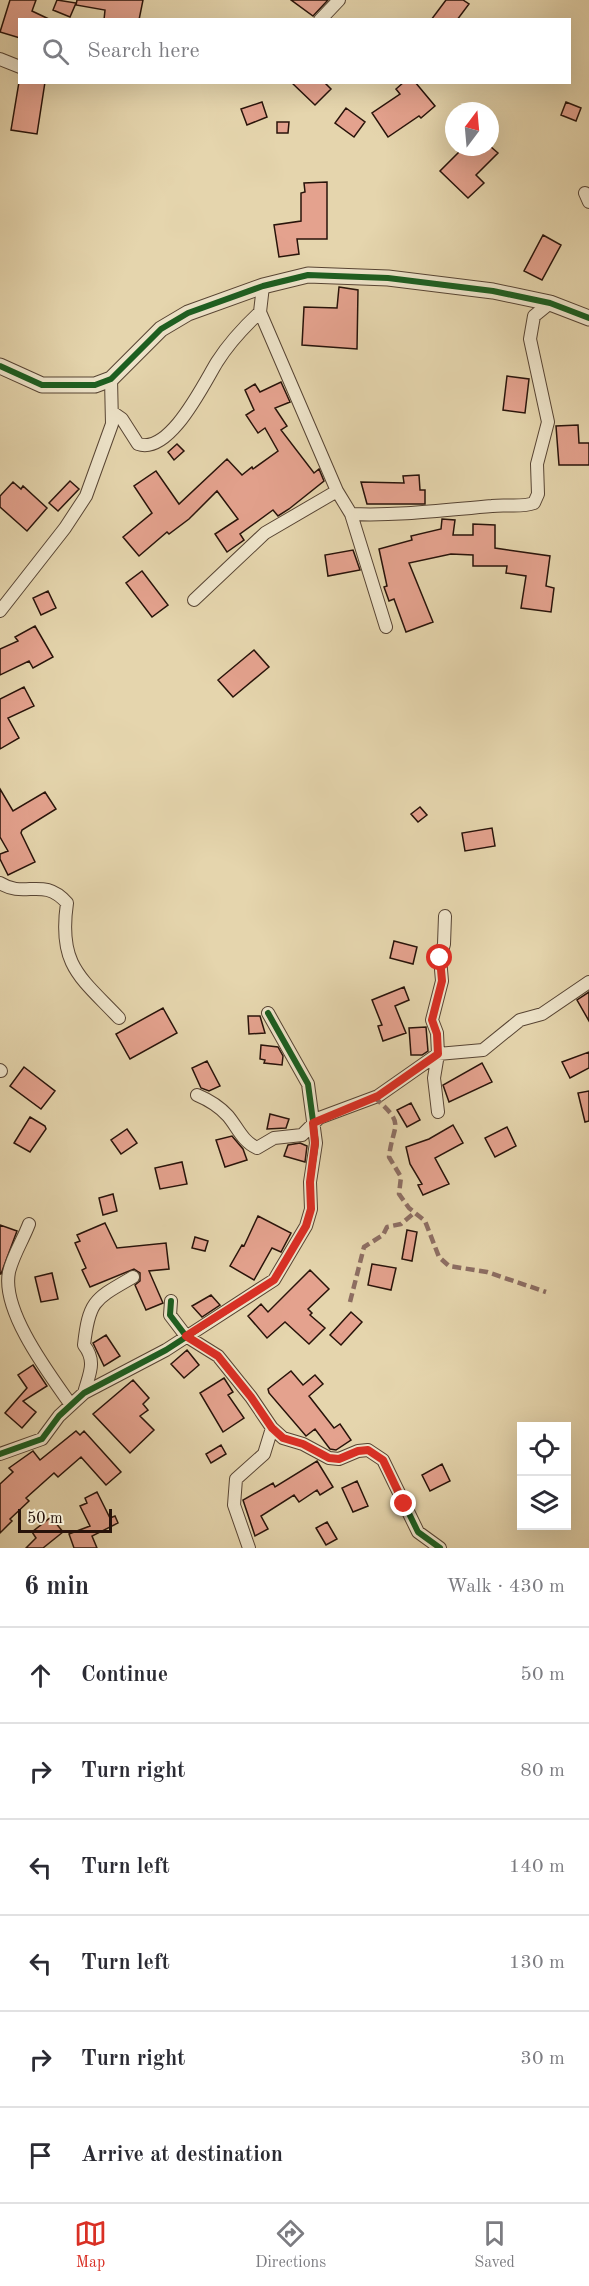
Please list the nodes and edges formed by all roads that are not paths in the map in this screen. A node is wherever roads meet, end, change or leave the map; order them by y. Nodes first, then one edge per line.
1 (339, 0) edge
2 (322, 18) edge
3 (0, 59) edge
4 (18, 66) edge
5 (263, 286) junction
6 (550, 303) junction
7 (260, 312) junction
8 (589, 318) edge
9 (0, 366) edge
10 (111, 379) junction
11 (112, 412) junction
12 (337, 491) junction
13 (351, 514) junction
14 (194, 600) dead end
15 (0, 611) edge
16 (386, 627) dead end
17 (0, 883) edge
18 (445, 916) dead end
19 (589, 982) edge
20 (268, 1013) dead end
21 (119, 1018) dead end
22 (438, 1054) junction
23 (197, 1095) dead end
24 (438, 1112) dead end
25 (313, 1123) junction
26 (29, 1224) dead end
27 (133, 1277) dead end
28 (171, 1301) dead end
29 (186, 1336) junction
30 (84, 1393) junction
31 (71, 1405) junction
32 (272, 1428) junction
33 (0, 1454) edge
34 (249, 1548) edge
35 (440, 1548) edge

1 - 2 street
3 - 4 street
5 - 6 street
5 - 7 street
5 - 10 street
6 - 8 street
6 - 13 street
7 - 11 street
7 - 12 street
9 - 10 street
10 - 11 street
11 - 15 street
12 - 13 street
12 - 14 street
13 - 16 street
17 - 21 street
18 - 22 street
19 - 22 street
20 - 25 street
22 - 24 street
22 - 25 street
23 - 25 street
25 - 29 street
26 - 31 street
27 - 30 street
28 - 29 street
29 - 30 street
29 - 32 street
30 - 31 street
31 - 33 street
32 - 34 street
32 - 35 street

